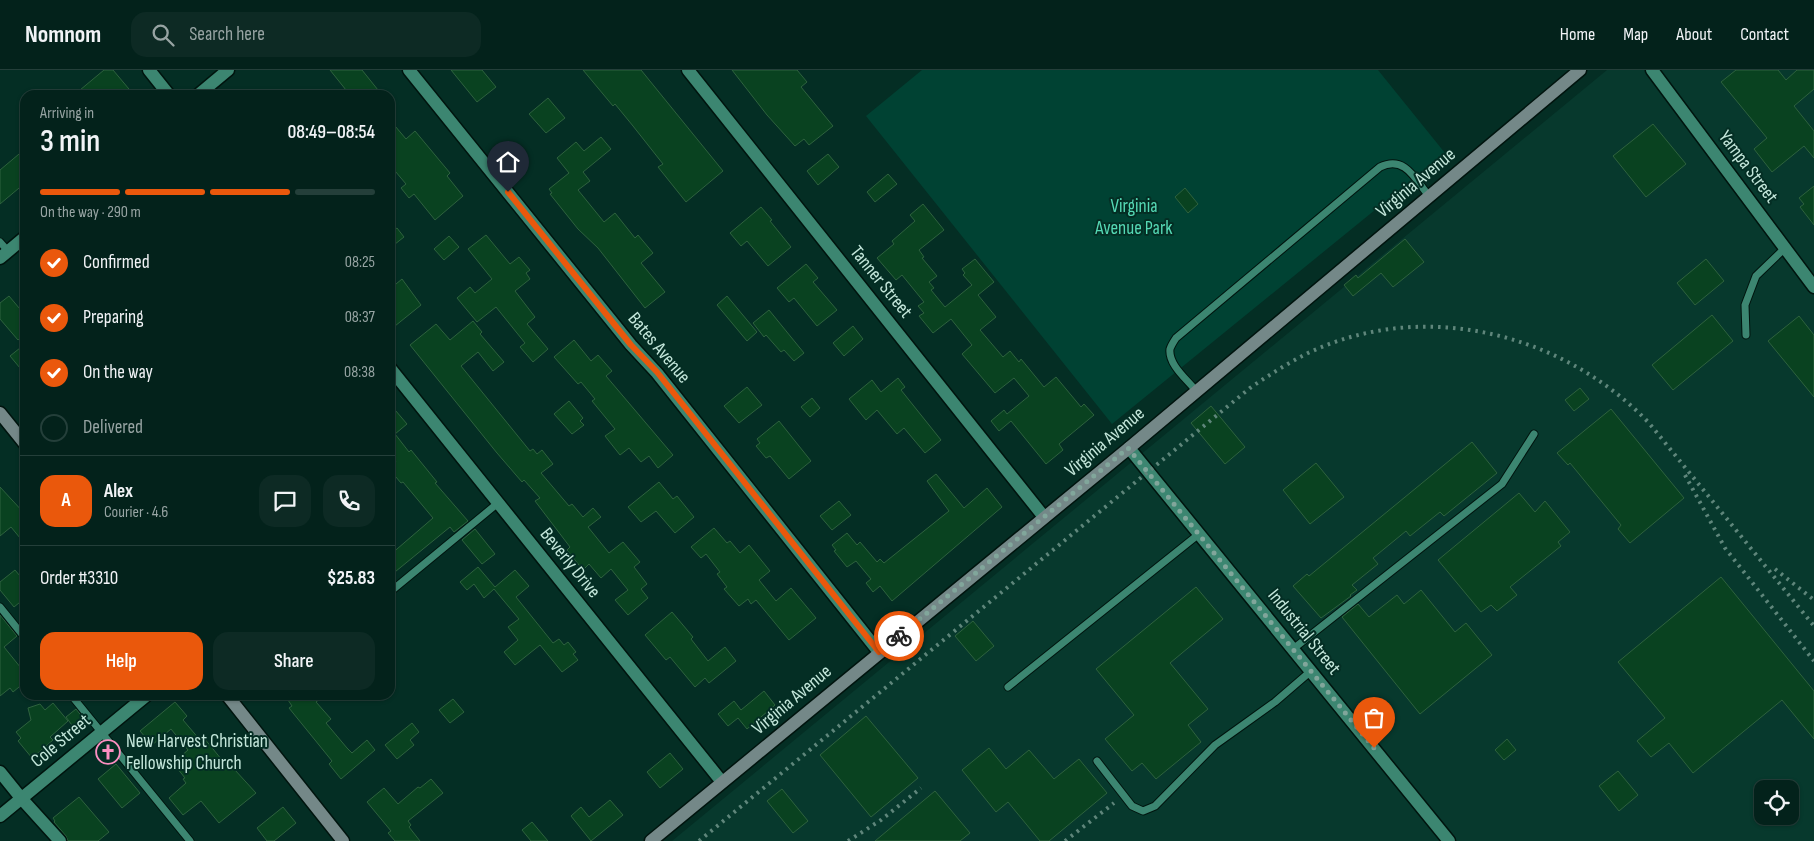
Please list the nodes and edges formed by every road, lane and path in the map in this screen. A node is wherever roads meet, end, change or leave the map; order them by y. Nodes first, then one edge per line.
1 (149, 70) edge
2 (228, 70) edge
3 (409, 70) edge
4 (688, 70) edge
5 (1580, 70) edge
6 (1652, 70) edge
7 (165, 90) edge
8 (204, 90) edge
9 (1429, 196) junction
10 (20, 240) edge
11 (1785, 248) junction
12 (3, 250) edge
13 (1814, 287) edge
14 (1746, 336) dead end
15 (395, 374) edge
16 (1196, 391) junction
17 (0, 413) edge
18 (1534, 434) dead end
19 (20, 438) edge
20 (1128, 448) junction
21 (498, 504) junction
22 (1044, 516) junction
23 (1199, 534) junction
24 (395, 588) edge
25 (0, 607) edge
26 (20, 632) edge
27 (1293, 649) junction
28 (879, 652) junction
29 (1311, 671) junction
30 (1008, 687) dead end
31 (75, 700) edge
32 (141, 700) edge
33 (231, 700) edge
34 (102, 732) junction
35 (1097, 761) dead end
36 (0, 772) edge
37 (722, 782) junction
38 (21, 798) junction
39 (0, 816) edge
40 (60, 841) edge
41 (190, 841) edge
42 (343, 841) edge
43 (651, 841) edge
44 (1449, 841) edge

1 - 7 street
2 - 8 street
3 - 28 street, Bates Avenue
4 - 22 street, Tanner Street
5 - 9 street, Virginia Avenue
6 - 11 street, Yampa Street
9 - 16 street, Virginia Avenue
9 - 16 lane
10 - 12 street
11 - 13 street, Yampa Street
11 - 14 lane
15 - 21 street, Beverly Drive
16 - 20 street, Virginia Avenue
17 - 19 street
18 - 27 lane
20 - 22 street, Virginia Avenue
20 - 23 street, Industrial Street
21 - 24 lane
21 - 37 street, Beverly Drive
22 - 28 street, Virginia Avenue
23 - 27 street, Industrial Street
23 - 30 lane
25 - 26 lane
27 - 29 street, Industrial Street
28 - 37 street, Virginia Avenue
29 - 35 lane
29 - 44 street, Industrial Street
31 - 34 lane
32 - 34 street, Cole Street
33 - 42 street
34 - 38 street, Cole Street
34 - 41 lane
36 - 38 street
37 - 43 street, Virginia Avenue
38 - 39 street, Cole Street
38 - 40 street

